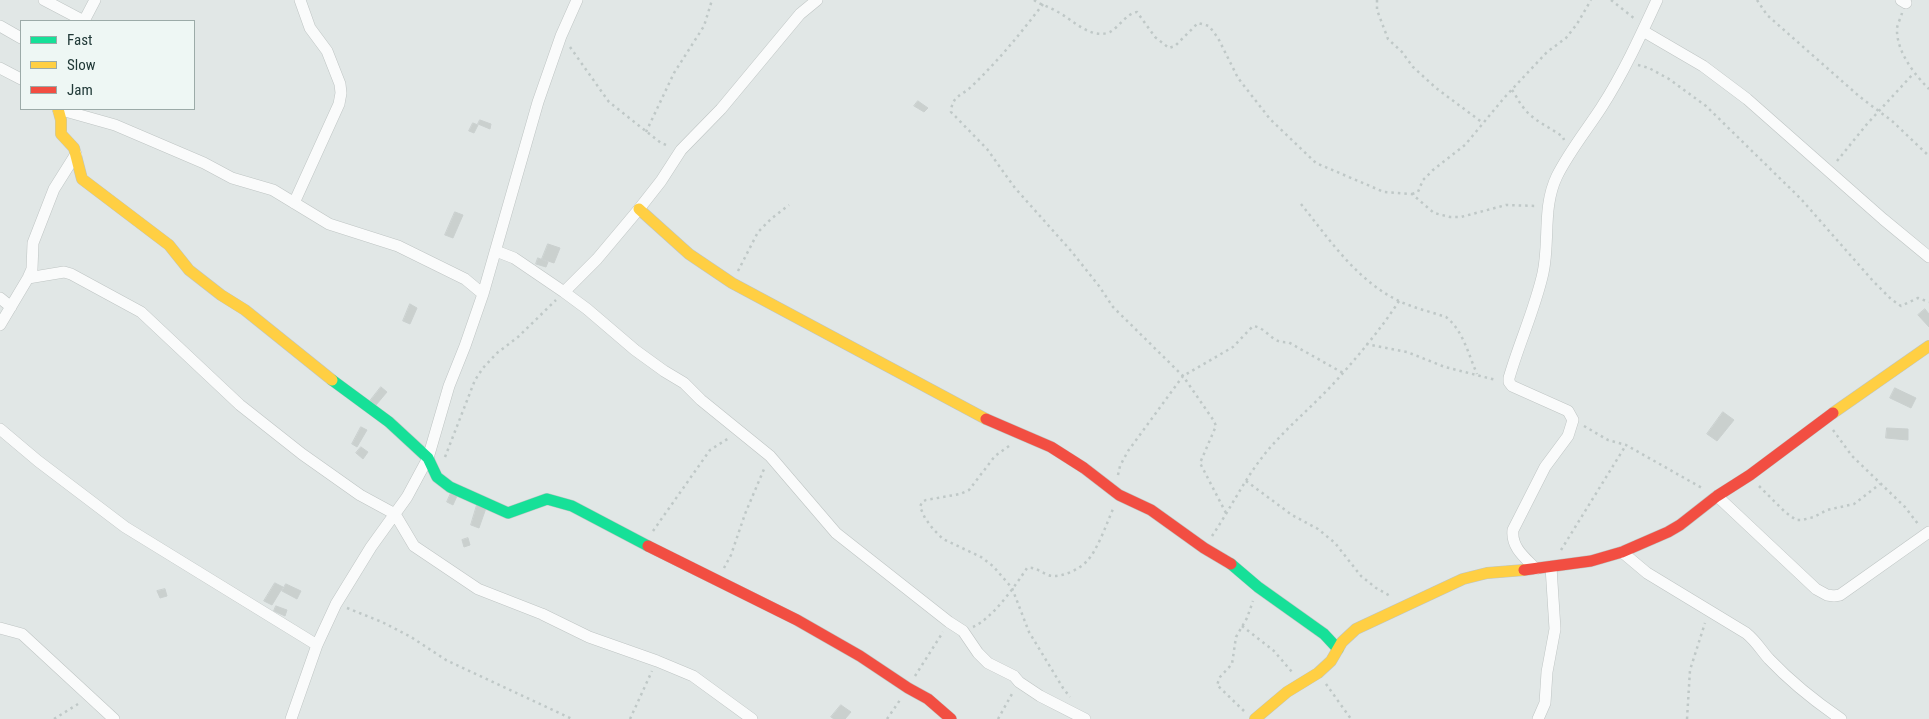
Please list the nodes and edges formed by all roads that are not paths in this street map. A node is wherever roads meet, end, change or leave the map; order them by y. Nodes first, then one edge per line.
1 (44, 0) edge
2 (95, 0) edge
3 (300, 0) edge
4 (577, 0) edge
5 (817, 0) edge
6 (1657, 0) edge
7 (82, 20) edge
8 (85, 20) edge
9 (0, 26) edge
10 (1643, 31) junction
11 (20, 37) edge
12 (0, 68) edge
13 (20, 79) edge
14 (58, 110) edge
15 (62, 110) edge
16 (76, 154) junction
17 (294, 203) junction
18 (639, 209) junction
19 (496, 251) junction
20 (1929, 257) edge
21 (28, 278) junction
22 (564, 292) junction
23 (483, 294) junction
24 (0, 298) edge
25 (11, 307) junction
26 (0, 325) edge
27 (1929, 346) edge
28 (0, 429) edge
29 (428, 458) junction
30 (1717, 496) junction
31 (395, 514) junction
32 (1927, 533) edge
33 (1622, 552) junction
34 (1551, 567) junction
35 (1536, 569) junction
36 (0, 628) edge
37 (317, 645) junction
38 (1338, 649) junction
39 (1251, 716) edge
40 (114, 719) edge
41 (290, 719) edge
42 (752, 719) edge
43 (951, 719) edge
44 (1085, 719) edge
45 (1538, 719) edge
46 (1841, 719) edge

1 - 7 street
2 - 8 street
3 - 17 street
4 - 19 street
5 - 18 street
6 - 10 street
9 - 11 street
10 - 20 street
10 - 35 street
12 - 13 street
14 - 16 street
15 - 17 street
16 - 21 street
16 - 29 street
17 - 23 street
18 - 22 street
18 - 38 street
19 - 22 street
19 - 23 street
21 - 25 street
21 - 31 street
22 - 44 street
23 - 29 street
24 - 25 street
25 - 26 street
27 - 30 street
28 - 37 street
29 - 31 street
29 - 43 street
30 - 32 street
30 - 33 street
31 - 37 street
31 - 42 street
33 - 34 street
33 - 46 street
34 - 35 street
34 - 45 street
35 - 38 street
36 - 40 street
37 - 41 street
38 - 39 street

